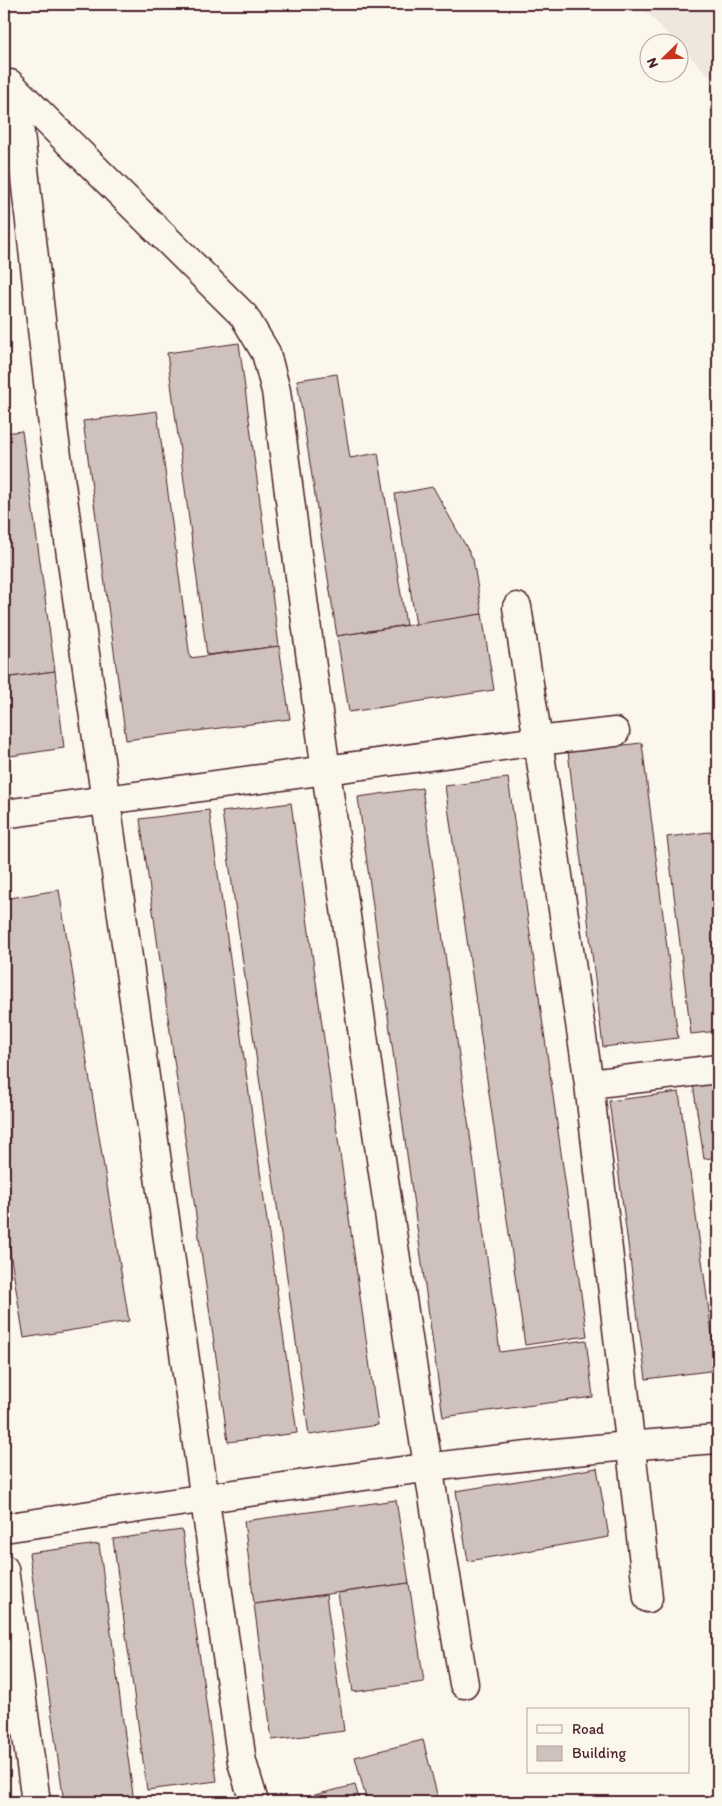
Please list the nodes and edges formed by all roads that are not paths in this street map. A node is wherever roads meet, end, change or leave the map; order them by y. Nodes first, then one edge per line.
1 (10, 84) edge
2 (517, 607) dead end
3 (615, 732) dead end
4 (538, 740) junction
5 (324, 771) junction
6 (106, 800) junction
7 (4, 814) edge
8 (718, 1069) edge
9 (589, 1084) junction
10 (718, 1439) edge
11 (631, 1444) junction
12 (427, 1469) junction
13 (205, 1498) junction
14 (4, 1528) edge
15 (4, 1569) edge
16 (648, 1598) dead end
17 (464, 1684) dead end
18 (36, 1802) edge
19 (254, 1802) edge

1 - 5 street
1 - 6 street
2 - 4 street
3 - 4 street
4 - 5 street
4 - 9 street
5 - 6 street
5 - 12 street
6 - 7 street
6 - 13 street
8 - 9 street
9 - 11 street
10 - 11 street
11 - 12 street
11 - 16 street
12 - 13 street
12 - 17 street
13 - 14 street
13 - 19 street
15 - 18 street

